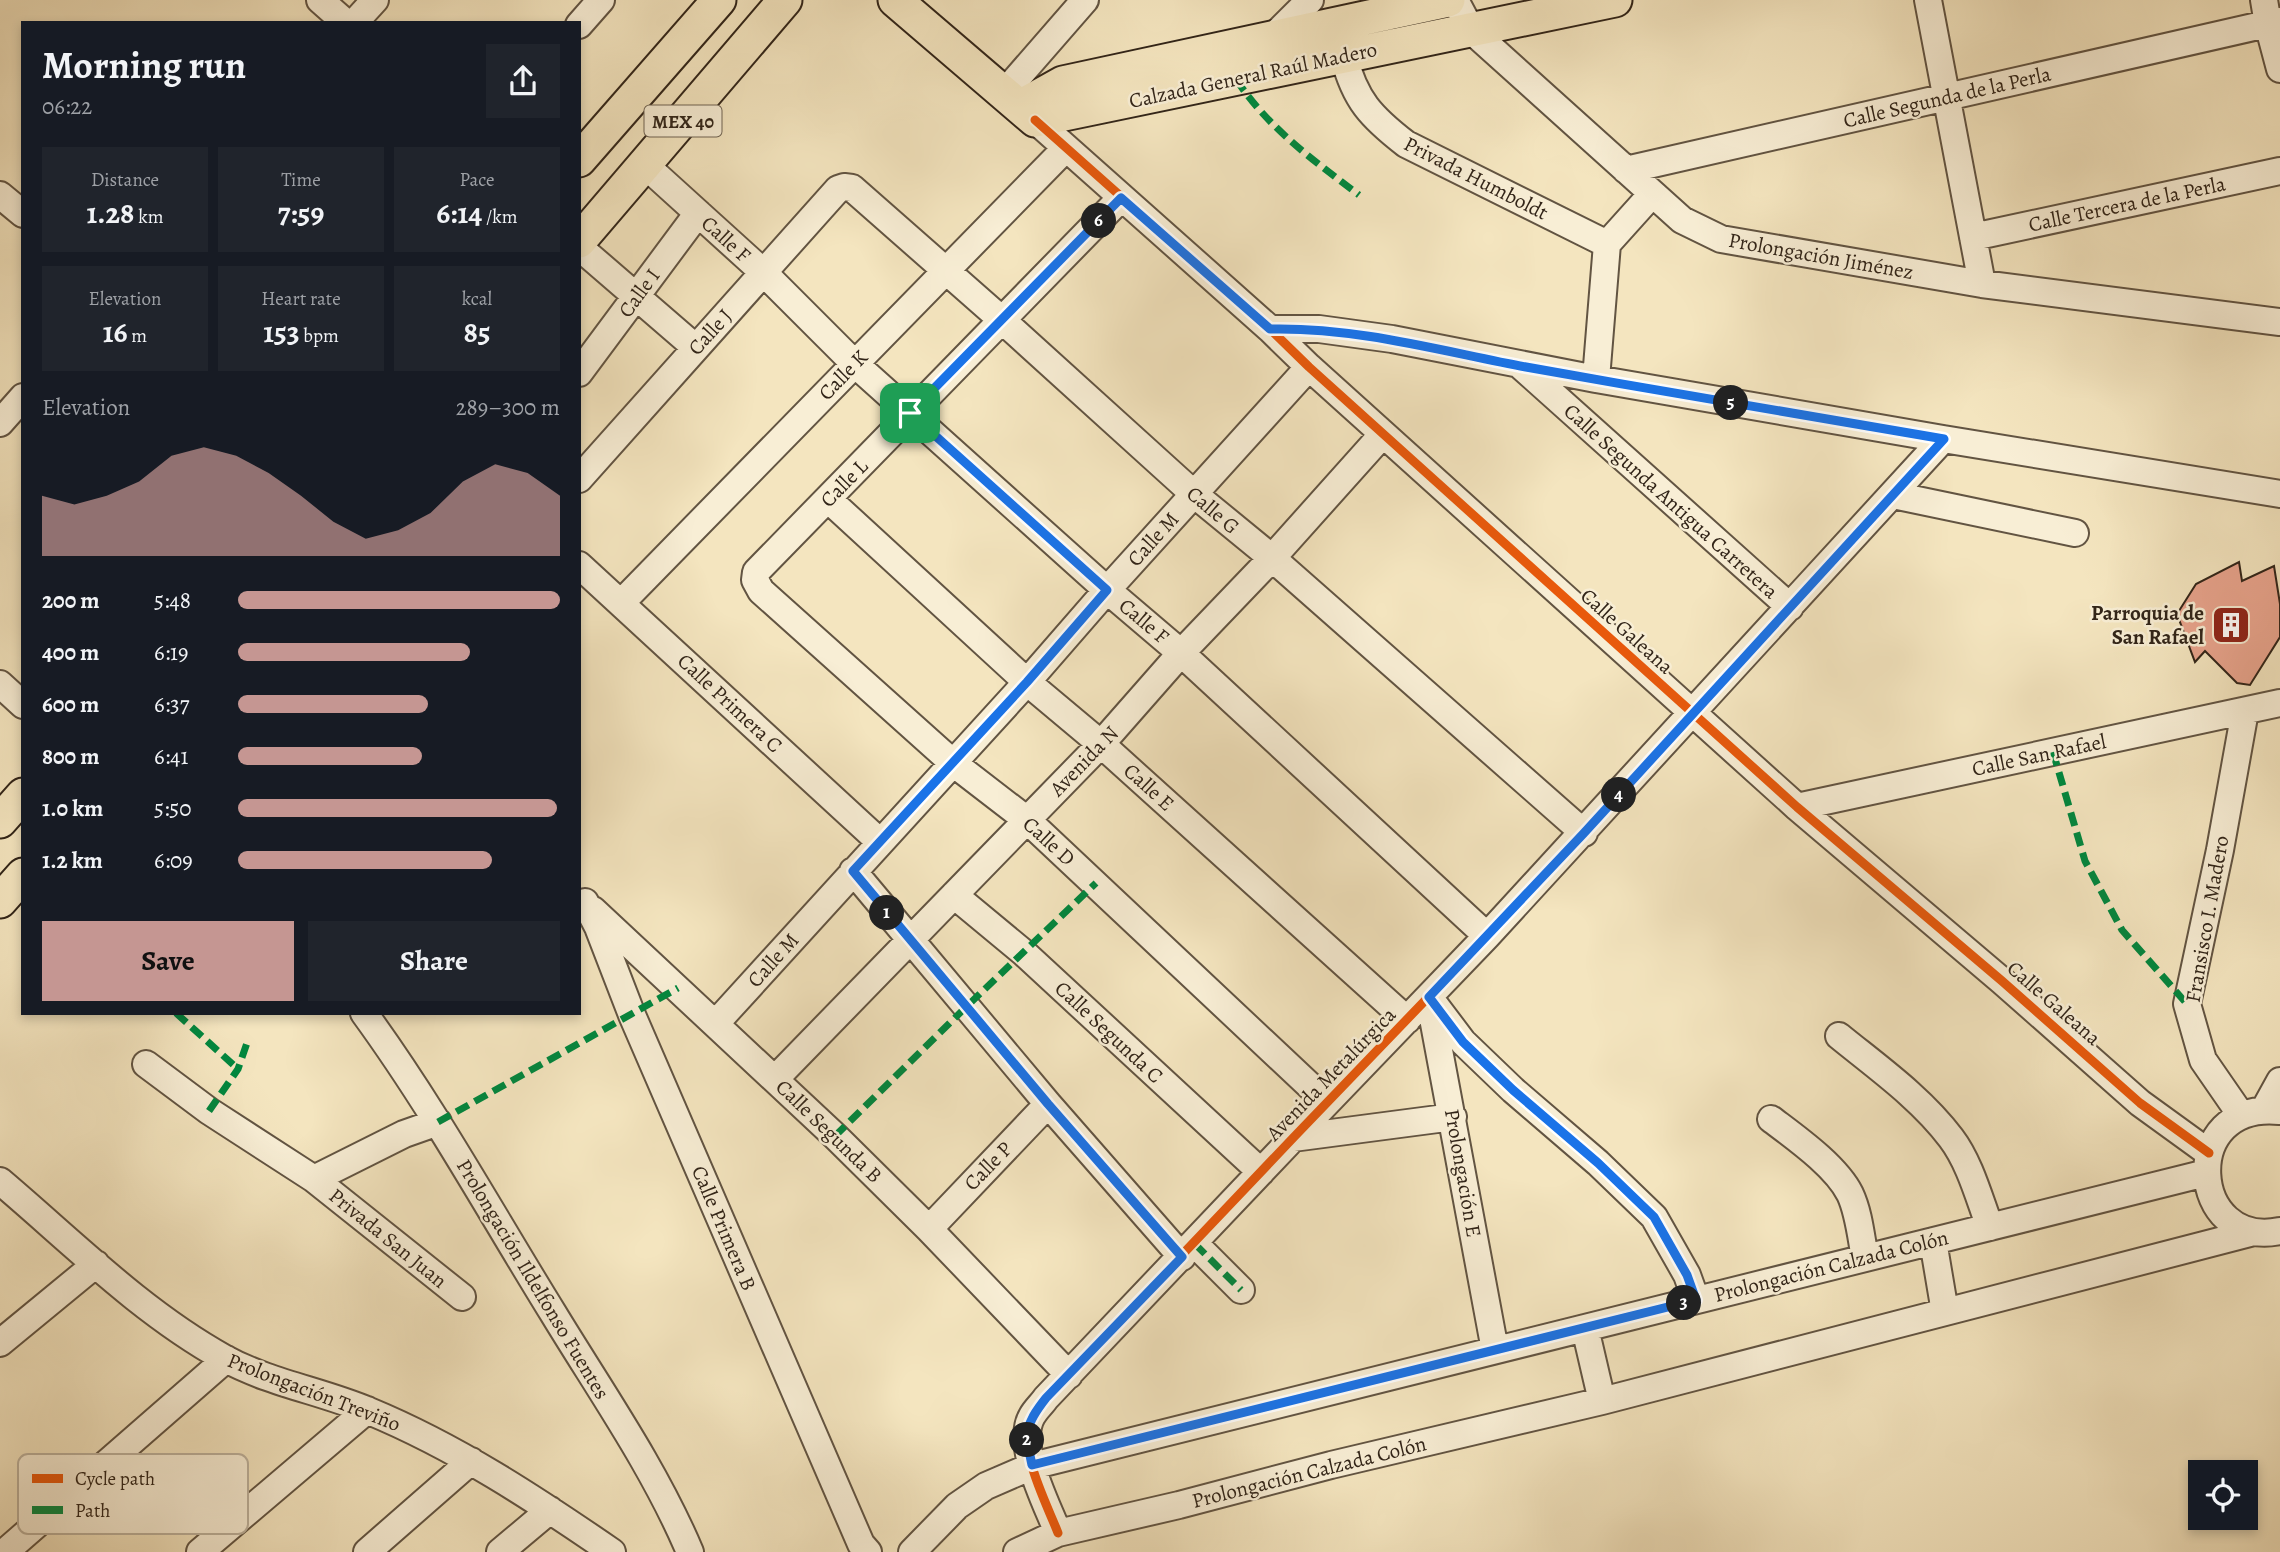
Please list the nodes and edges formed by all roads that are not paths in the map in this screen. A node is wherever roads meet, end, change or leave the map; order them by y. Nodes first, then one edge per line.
1 (320, 0) edge
2 (374, 0) edge
3 (601, 0) edge
4 (719, 0) edge
5 (785, 0) edge
6 (895, 0) edge
7 (1085, 0) edge
8 (1311, 0) edge
9 (1448, 0) edge
10 (1455, 0) edge
11 (1615, 0) edge
12 (1928, 0) edge
13 (2271, 15) edge
14 (343, 21) edge
15 (356, 21) edge
16 (581, 23) edge
17 (1471, 30) junction
18 (1272, 38) junction
19 (1344, 57) junction
20 (2280, 69) edge
21 (1947, 97) junction
22 (1020, 107) junction
23 (1066, 148) junction
24 (581, 158) edge
25 (645, 165) junction
26 (1626, 170) junction
27 (2280, 172) edge
28 (844, 187) joint
29 (1652, 194) junction
30 (0, 195) edge
31 (1121, 198) junction
32 (21, 212) edge
33 (698, 213) junction
34 (1973, 237) junction
35 (581, 239) edge
36 (1607, 244) junction
37 (581, 249) edge
38 (945, 271) junction
39 (763, 272) junction
40 (1982, 285) junction
41 (637, 296) junction
42 (1002, 320) junction
43 (2280, 322) edge
44 (1270, 329) junction
45 (696, 348) junction
46 (855, 364) junction
47 (1521, 366) junction
48 (1309, 367) junction
49 (581, 370) edge
50 (1596, 379) junction
51 (21, 399) edge
52 (910, 413) junction
53 (0, 423) edge
54 (1383, 434) junction
55 (1944, 439) junction
56 (581, 477) edge
57 (1194, 494) junction
58 (2280, 494) edge
59 (1893, 495) junction
60 (829, 500) junction
61 (2075, 533) dead end
62 (1272, 558) junction
63 (581, 567) edge
64 (1107, 590) junction
65 (761, 591) joint
66 (621, 603) junction
67 (1790, 607) junction
68 (1181, 653) junction
69 (1027, 682) junction
70 (0, 684) edge
71 (21, 703) edge
72 (2280, 703) edge
73 (2245, 710) junction
74 (1693, 713) junction
75 (1101, 744) junction
76 (953, 763) junction
77 (21, 797) edge
78 (1797, 807) junction
79 (1027, 820) junction
80 (0, 821) edge
81 (1584, 833) junction
82 (880, 842) junction
83 (853, 871) junction
84 (21, 877) edge
85 (954, 895) junction
86 (582, 899) edge
87 (0, 901) edge
88 (1488, 936) junction
89 (909, 940) junction
90 (1429, 997) junction
91 (365, 1015) edge
92 (1407, 1020) junction
93 (716, 1023) junction
94 (1839, 1036) dead end
95 (146, 1064) dead end
96 (775, 1079) junction
97 (2280, 1081) edge
98 (1327, 1102) junction
99 (1048, 1104) junction
100 (2262, 1112) edge
101 (1453, 1117) junction
102 (1771, 1119) dead end
103 (438, 1122) junction
104 (1293, 1138) junction
105 (2207, 1163) junction
106 (1261, 1172) junction
107 (314, 1179) junction
108 (0, 1181) edge
109 (1990, 1227) junction
110 (929, 1229) junction
111 (2267, 1231) edge
112 (1933, 1241) junction
113 (1188, 1250) junction
114 (1865, 1258) junction
115 (96, 1264) junction
116 (1241, 1290) dead end
117 (462, 1297) dead end
118 (1696, 1300) junction
119 (1945, 1312) junction
120 (1585, 1328) junction
121 (0, 1343) edge
122 (1495, 1350) junction
123 (226, 1359) junction
124 (1069, 1375) junction
125 (1602, 1401) junction
126 (367, 1410) junction
127 (117, 1454) edge
128 (471, 1461) junction
129 (1032, 1465) junction
130 (550, 1510) junction
131 (248, 1511) edge
132 (1058, 1533) junction
133 (26, 1534) edge
134 (221, 1534) edge
135 (5, 1552) edge
136 (200, 1552) edge
137 (367, 1552) edge
138 (500, 1552) edge
139 (612, 1552) edge
140 (690, 1552) edge
141 (868, 1552) edge
142 (912, 1552) edge
143 (1017, 1552) edge

1 - 14 street
2 - 15 street
3 - 16 street
4 - 24 main road, MEX 40
5 - 25 main road, MEX 40
6 - 22 main road, Calle Galeana
7 - 22 street
8 - 18 street
9 - 18 main road, Calzada General Raúl Madero
10 - 17 street, Prolongación Jiménez
11 - 17 main road, Calzada General Raúl Madero
12 - 21 street
13 - 20 street
13 - 21 street, Calle Segunda de la Perla
17 - 19 main road, Calzada General Raúl Madero
17 - 26 street, Prolongación Jiménez
18 - 22 main road, Calzada General Raúl Madero
19 - 22 main road, Calzada General Raúl Madero
19 - 36 street, Privada Humboldt
21 - 26 street, Calle Segunda de la Perla
21 - 34 street
22 - 23 street, Calle Galeana
23 - 31 street, Calle Galeana
23 - 38 street, Calle K
25 - 33 street, Calle F
25 - 35 main road, MEX 40
26 - 29 street, Prolongación Jiménez
27 - 34 street, Calle Tercera de la Perla
28 - 38 street, Calle G
28 - 39 street, Calle J
29 - 36 street
29 - 40 street, Prolongación Jiménez
30 - 32 street
31 - 42 street, Calle L
31 - 44 street, Calle Galeana
33 - 39 street, Calle F
33 - 41 street, Calle I
34 - 40 street
36 - 50 street
37 - 41 street
38 - 42 street, Calle G
38 - 46 street, Calle K
39 - 45 street, Calle J
39 - 46 street, Calle F
40 - 43 street, Prolongación Jiménez
41 - 45 street
41 - 49 street, Calle I
42 - 52 street, Calle L
42 - 57 street, Calle G
44 - 47 street
44 - 48 street, Calle Galeana
45 - 56 street, Calle J
46 - 52 street, Calle F
46 - 66 street, Calle K
47 - 50 street
47 - 67 street, Calle Segunda Antigua Carretera
48 - 54 street, Calle Galeana
48 - 57 street, Calle M
50 - 55 street
51 - 53 street
52 - 60 street, Calle L
52 - 64 street, Calle F
54 - 62 street, Avenida N
54 - 74 street, Calle Galeana
55 - 58 street
55 - 59 street, Avenida Metalúrgica
57 - 62 street, Calle G
57 - 64 street, Calle M
59 - 61 street
59 - 67 street, Avenida Metalúrgica
60 - 65 street, Calle L
60 - 69 street, Calle E
62 - 68 street, Avenida N
62 - 81 street, Calle G
63 - 66 street, Calle Primera C
64 - 68 street, Calle F
64 - 69 street, Calle M
65 - 76 street, Calle D
66 - 82 street, Calle Primera C
67 - 74 street, Avenida Metalúrgica
68 - 75 street, Avenida N
68 - 88 street, Calle F
69 - 75 street, Calle E
69 - 76 street, Calle M
70 - 71 street
72 - 73 street, Calle San Rafael
73 - 78 street, Calle San Rafael
73 - 100 street, Fransisco I. Madero
74 - 78 street, Calle Galeana
74 - 81 street, Avenida Metalúrgica
75 - 79 street, Avenida N
75 - 92 street, Calle E
76 - 79 street, Calle D
76 - 82 street, Calle M
77 - 80 main road
78 - 105 street, Calle Galeana
79 - 85 street, Avenida N
79 - 98 street, Calle D
81 - 88 street, Avenida Metalúrgica
82 - 83 street, Calle M
83 - 89 street
83 - 93 street, Calle M
84 - 87 main road
85 - 89 street, Avenida N
85 - 106 street, Calle Segunda C
86 - 93 street, Calle Segunda B
86 - 141 street, Calle Primera B
88 - 90 street, Avenida Metalúrgica
89 - 96 street, Avenida N
89 - 99 street
90 - 92 street, Avenida Metalúrgica
90 - 101 street, Prolongación E
90 - 118 street
91 - 103 street, Prolongación Ildelfonso Fuentes
92 - 98 street, Avenida Metalúrgica
93 - 96 street, Calle Segunda B
94 - 109 street
95 - 107 street, Privada San Juan
96 - 110 street, Calle Segunda B
97 - 100 street
98 - 104 street, Avenida Metalúrgica
99 - 110 street, Calle P
99 - 113 street
100 - 105 street
101 - 104 street
101 - 122 street, Prolongación E
102 - 114 street
103 - 107 street
103 - 140 street, Prolongación Ildelfonso Fuentes
104 - 106 street, Avenida Metalúrgica
105 - 109 street, Prolongación Calzada Colón
105 - 111 street
106 - 113 street, Avenida Metalúrgica
107 - 117 street, Privada San Juan
108 - 115 street, Prolongación Treviño
109 - 112 street, Prolongación Calzada Colón
110 - 124 street, Calle Segunda B
111 - 119 street, Prolongación Calzada Colón
112 - 114 street, Prolongación Calzada Colón
112 - 119 street
113 - 116 street
113 - 124 street, Avenida Metalúrgica
114 - 118 street, Prolongación Calzada Colón
115 - 121 street
115 - 123 street, Prolongación Treviño
118 - 120 street, Prolongación Calzada Colón
119 - 125 street, Prolongación Calzada Colón
120 - 122 street, Prolongación Calzada Colón
120 - 125 street
122 - 129 street, Prolongación Calzada Colón
123 - 126 street, Prolongación Treviño
123 - 127 street
124 - 129 street, Avenida Metalúrgica
125 - 132 street, Prolongación Calzada Colón
126 - 128 street, Prolongación Treviño
126 - 131 street
128 - 130 street, Prolongación Treviño
128 - 137 street
129 - 132 street, Avenida Metalúrgica
129 - 142 street, Prolongación Calzada Colón
130 - 138 street
130 - 139 street, Prolongación Treviño
132 - 143 street, Prolongación Calzada Colón
133 - 135 street
134 - 136 street

